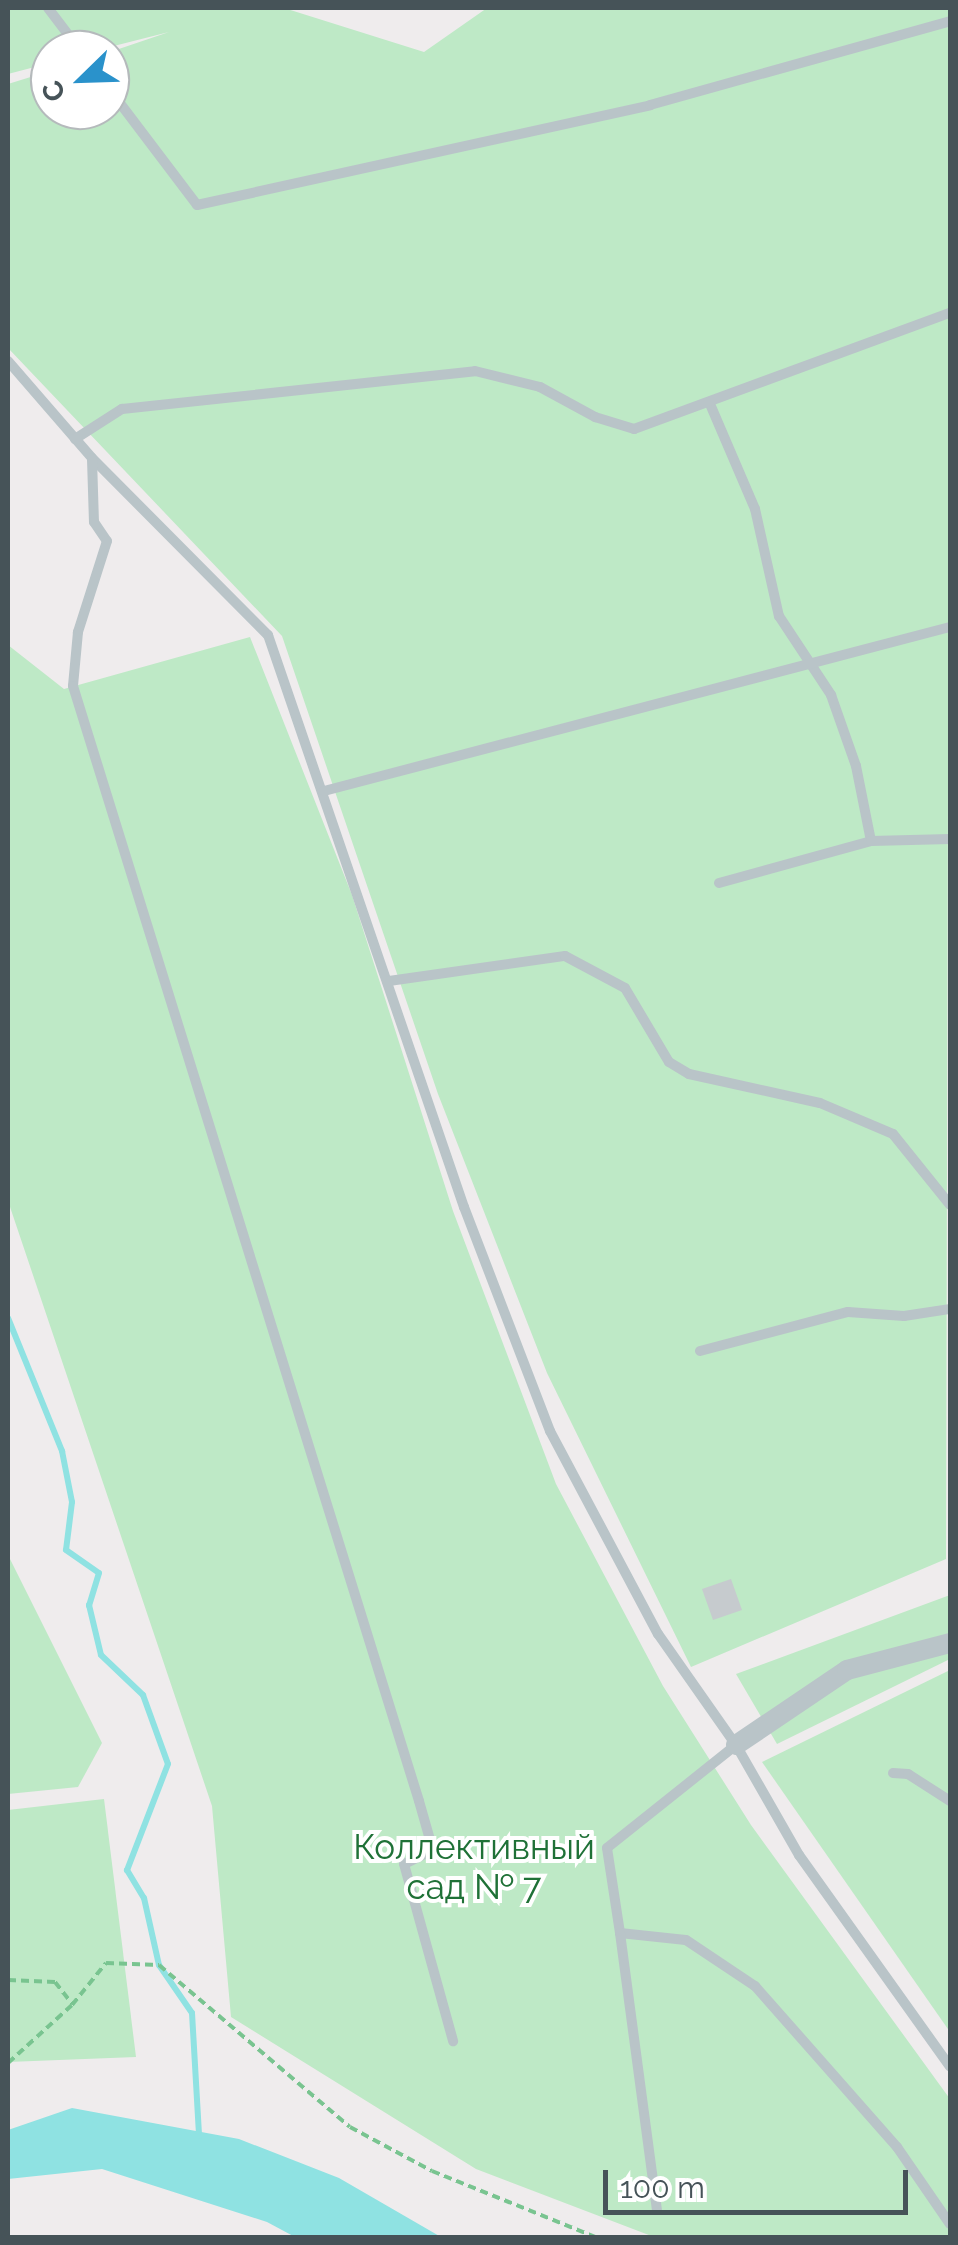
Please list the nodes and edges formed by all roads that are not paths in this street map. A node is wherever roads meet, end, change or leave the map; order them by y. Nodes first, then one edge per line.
1 (48, 8) edge
2 (950, 21) edge
3 (65, 30) edge
4 (130, 116) edge
5 (950, 313) edge
6 (8, 361) edge
7 (710, 404) junction
8 (75, 438) junction
9 (92, 458) junction
10 (950, 628) edge
11 (810, 664) junction
12 (324, 791) junction
13 (950, 839) edge
14 (871, 841) junction
15 (719, 883) dead end
16 (389, 981) junction
17 (950, 1205) edge
18 (950, 1309) edge
19 (700, 1350) dead end
20 (950, 1643) edge
21 (736, 1744) junction
22 (893, 1772) dead end
23 (950, 1801) edge
24 (620, 1934) junction
25 (453, 2041) dead end
26 (950, 2068) edge
27 (658, 2210) dead end
28 (950, 2224) edge

1 - 3 lane
2 - 4 lane
5 - 7 lane
6 - 8 lane
7 - 8 lane
7 - 11 lane
8 - 9 lane
9 - 12 lane
9 - 25 lane
10 - 11 lane
11 - 12 lane
11 - 14 lane
12 - 16 lane
13 - 14 lane
14 - 15 lane
16 - 17 lane
16 - 21 lane
18 - 19 lane
20 - 21 street
21 - 24 lane
21 - 26 lane
22 - 23 lane
24 - 27 lane
24 - 28 lane

